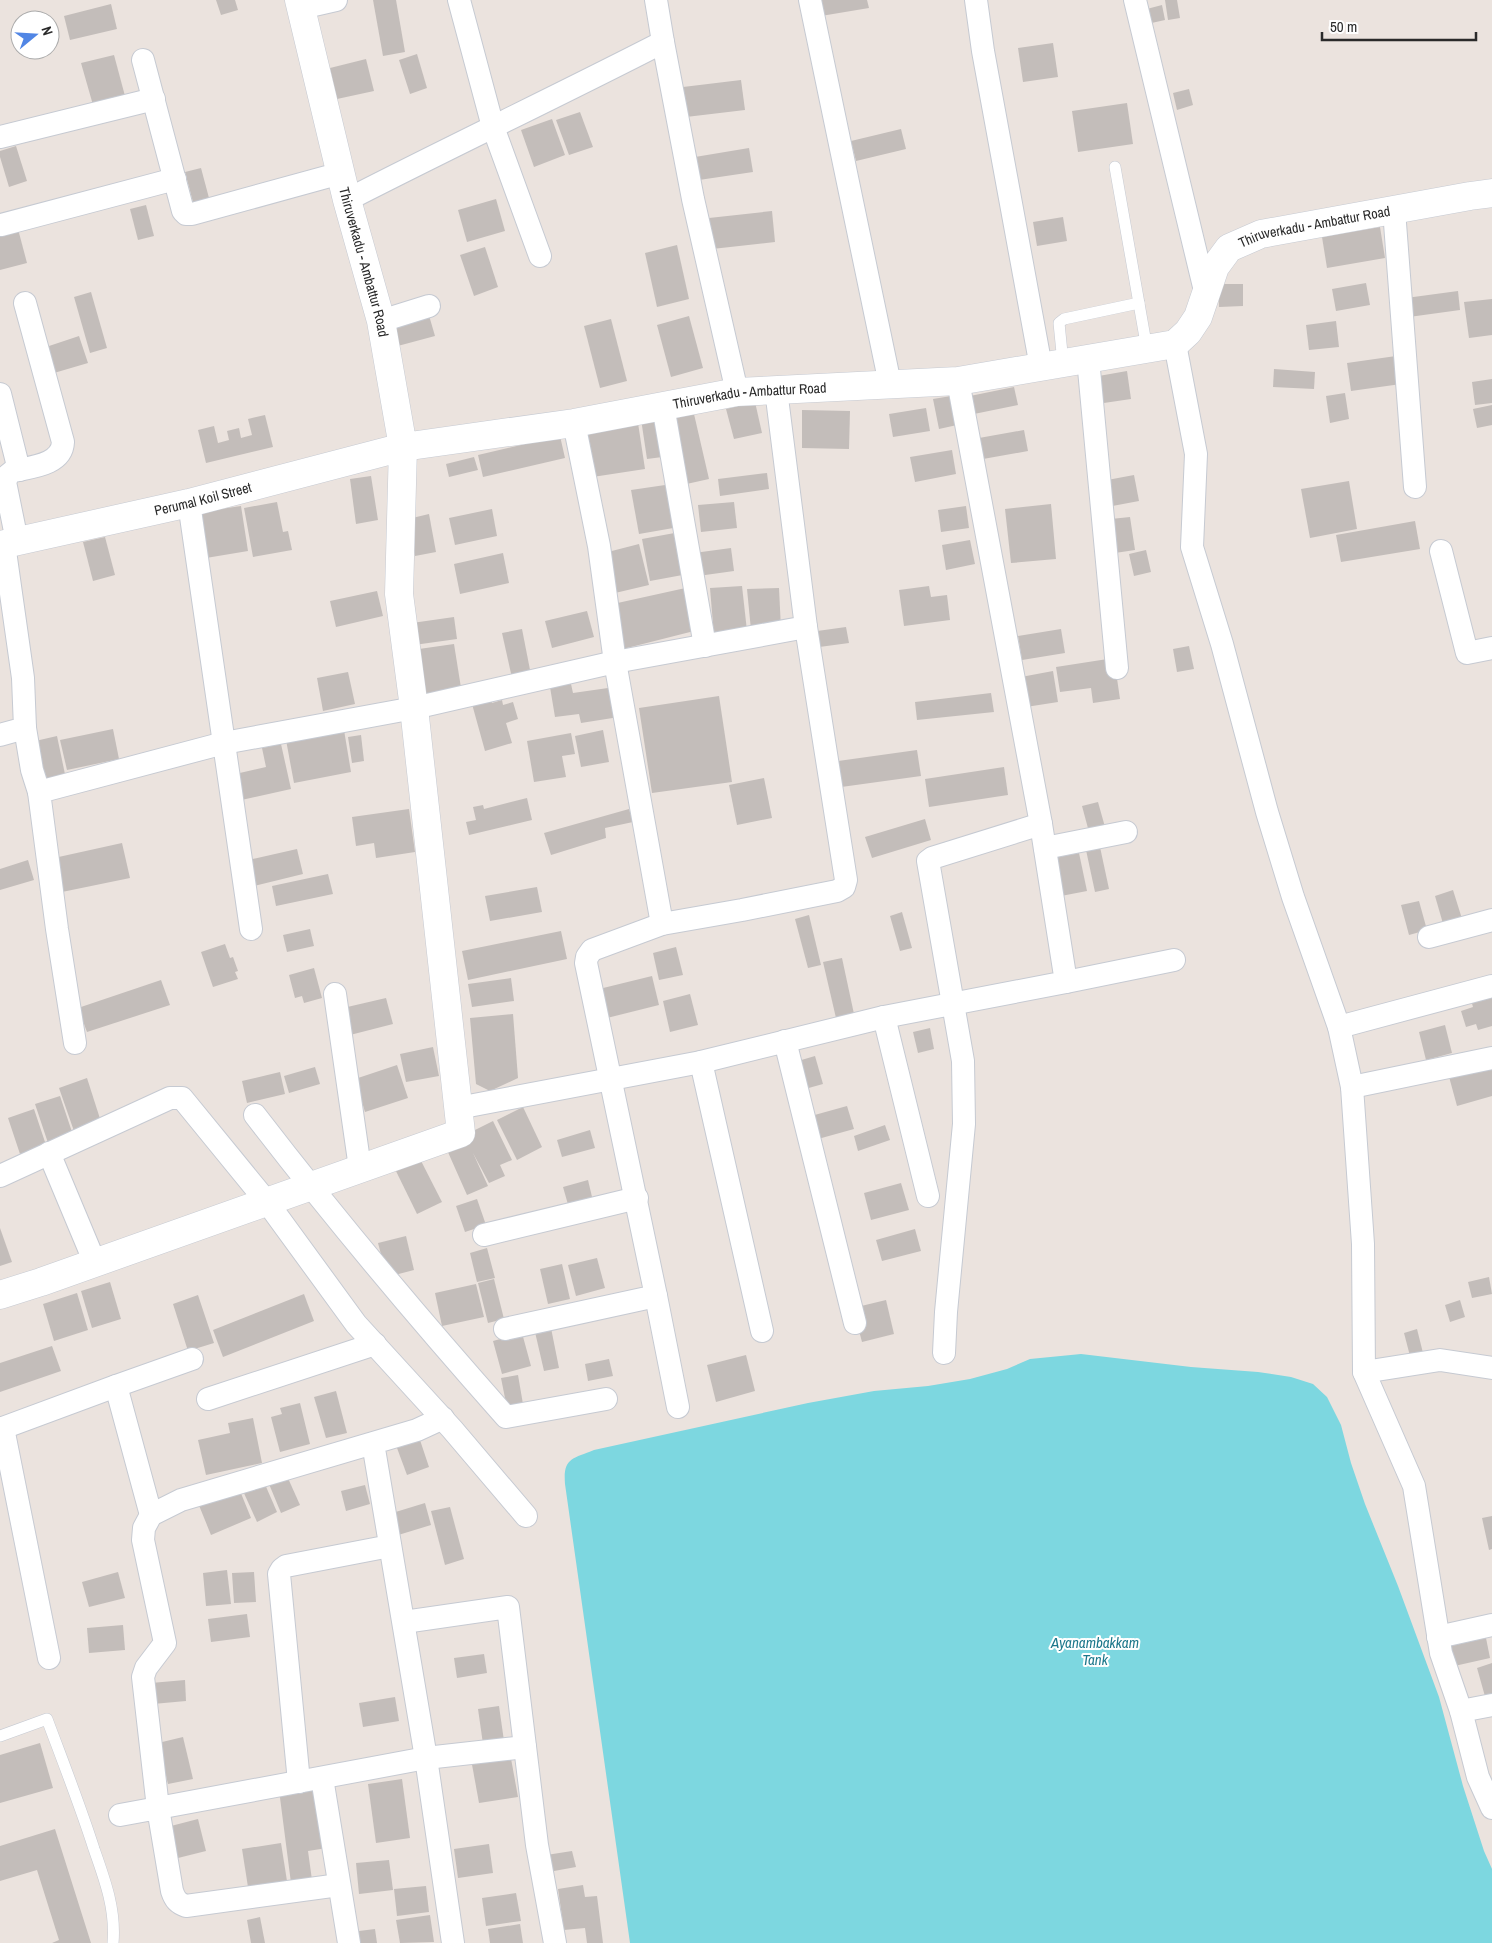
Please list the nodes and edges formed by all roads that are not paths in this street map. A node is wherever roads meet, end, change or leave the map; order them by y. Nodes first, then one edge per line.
1 (336, 0) edge
2 (459, 0) edge
3 (656, 0) edge
4 (810, 0) edge
5 (976, 0) edge
6 (1135, 0) edge
7 (300, 4) edge
8 (663, 42) junction
9 (144, 60) dead end
10 (154, 99) junction
11 (492, 127) junction
12 (0, 137) edge
13 (1115, 167) dead end
14 (341, 173) junction
15 (175, 179) junction
16 (1492, 193) edge
17 (347, 200) junction
18 (1394, 210) junction
19 (1, 225) edge
20 (540, 256) dead end
21 (1206, 295) junction
22 (25, 303) dead end
23 (1139, 303) junction
24 (429, 306) dead end
25 (380, 321) junction
26 (1175, 344) junction
27 (1147, 349) junction
28 (1064, 363) junction
29 (958, 381) junction
30 (890, 384) junction
31 (776, 390) junction
32 (737, 392) junction
33 (0, 394) edge
34 (663, 406) junction
35 (574, 423) junction
36 (403, 447) junction
37 (19, 470) junction
38 (1415, 488) dead end
39 (190, 503) junction
40 (7, 544) edge
41 (1441, 551) dead end
42 (806, 627) junction
43 (705, 646) junction
44 (1492, 648) edge
45 (615, 662) junction
46 (1117, 668) dead end
47 (414, 708) junction
48 (25, 728) junction
49 (0, 736) edge
50 (224, 743) junction
51 (38, 792) junction
52 (1041, 824) junction
53 (1126, 832) dead end
54 (1045, 848) junction
55 (1492, 920) edge
56 (662, 924) junction
57 (251, 929) dead end
58 (1429, 937) dead end
59 (1174, 960) dead end
60 (1066, 982) junction
61 (1492, 986) edge
62 (335, 994) dead end
63 (955, 1004) junction
64 (884, 1017) junction
65 (1339, 1027) junction
66 (785, 1041) junction
67 (75, 1043) dead end
68 (1492, 1058) edge
69 (701, 1062) junction
70 (611, 1080) junction
71 (1352, 1087) junction
72 (458, 1108) junction
73 (255, 1116) dead end
74 (49, 1153) junction
75 (360, 1168) junction
76 (0, 1176) edge
77 (310, 1187) junction
78 (928, 1196) dead end
79 (636, 1198) junction
80 (267, 1202) junction
81 (484, 1235) dead end
82 (95, 1263) junction
83 (0, 1295) edge
84 (656, 1296) junction
85 (855, 1323) dead end
86 (505, 1329) dead end
87 (762, 1331) dead end
88 (374, 1344) junction
89 (944, 1353) dead end
90 (192, 1359) dead end
91 (1492, 1368) edge
92 (1364, 1372) junction
93 (116, 1386) junction
94 (208, 1399) dead end
95 (606, 1399) dead end
96 (678, 1406) dead end
97 (443, 1418) junction
98 (2, 1429) edge
99 (373, 1443) junction
100 (151, 1515) junction
101 (526, 1516) dead end
102 (390, 1546) junction
103 (404, 1622) junction
104 (1492, 1625) edge
105 (1438, 1637) junction
106 (49, 1658) dead end
107 (1492, 1705) edge
108 (1461, 1711) junction
109 (0, 1736) edge
110 (525, 1748) junction
111 (426, 1758) junction
112 (322, 1778) junction
113 (299, 1782) junction
114 (1491, 1803) edge
115 (158, 1808) junction
116 (120, 1815) dead end
117 (339, 1885) junction
118 (113, 1943) edge
119 (349, 1943) edge
120 (453, 1943) edge
121 (555, 1943) edge

1 - 7 street
2 - 11 street
3 - 8 street
4 - 30 street
5 - 28 street
6 - 21 street
7 - 14 main road, Thiruverkadu - Ambattur Road
8 - 11 street
8 - 32 street
9 - 10 street
10 - 12 street
10 - 15 street
11 - 17 street
11 - 20 street
13 - 23 lane
14 - 15 street
14 - 17 main road, Thiruverkadu - Ambattur Road
15 - 19 street
16 - 18 main road, Thiruverkadu - Ambattur Road
17 - 25 main road, Thiruverkadu - Ambattur Road
18 - 21 main road, Thiruverkadu - Ambattur Road
18 - 38 street
21 - 26 main road, Thiruverkadu - Ambattur Road
22 - 37 street
23 - 27 lane
23 - 28 lane
24 - 25 street
25 - 36 main road, Thiruverkadu - Ambattur Road
26 - 27 main road, Thiruverkadu - Ambattur Road
26 - 65 street
27 - 28 main road, Thiruverkadu - Ambattur Road
28 - 29 main road, Thiruverkadu - Ambattur Road
28 - 46 street
29 - 30 main road, Thiruverkadu - Ambattur Road
29 - 52 street
30 - 31 main road, Thiruverkadu - Ambattur Road
31 - 32 main road, Thiruverkadu - Ambattur Road
31 - 42 street
32 - 34 main road, Thiruverkadu - Ambattur Road
33 - 37 street
34 - 35 main road, Thiruverkadu - Ambattur Road
34 - 43 street
35 - 36 main road, Thiruverkadu - Ambattur Road
35 - 45 street
36 - 39 main road, Perumal Koil Street
36 - 47 main road
37 - 40 street
39 - 40 main road, Perumal Koil Street
39 - 50 street
40 - 48 street
41 - 44 street
42 - 43 street
42 - 56 street
43 - 45 street
45 - 47 street
45 - 56 street
47 - 50 street
47 - 72 main road
48 - 49 street
48 - 51 street
50 - 51 street
50 - 57 street
51 - 67 street
52 - 54 street
52 - 63 street
53 - 54 street
54 - 60 street
55 - 58 street
56 - 70 street
59 - 60 street
60 - 63 street
61 - 65 street
62 - 75 street
63 - 64 street
63 - 89 street
64 - 66 street
64 - 78 street
65 - 71 street
66 - 69 street
66 - 85 street
68 - 71 street
69 - 70 street
69 - 87 street
70 - 72 street
70 - 79 street
71 - 92 street
72 - 75 main road
73 - 77 street
74 - 76 street
74 - 80 street
74 - 82 street
75 - 77 main road
77 - 80 main road
77 - 95 street
79 - 81 street
79 - 84 street
80 - 82 main road
80 - 88 street
82 - 83 main road
84 - 86 street
84 - 96 street
88 - 94 street
88 - 97 street
90 - 93 street
91 - 92 street
92 - 105 street
93 - 98 street
93 - 100 street
97 - 99 street
97 - 101 street
98 - 106 street
99 - 100 street
99 - 102 street
100 - 115 street
102 - 103 street
102 - 113 street
103 - 110 street
103 - 111 street
104 - 105 street
105 - 108 street
107 - 108 street
108 - 114 street
109 - 118 lane
110 - 111 street
110 - 121 street
111 - 112 street
111 - 120 street
112 - 113 street
112 - 117 street
113 - 115 street
115 - 116 street
115 - 117 street
117 - 119 street

